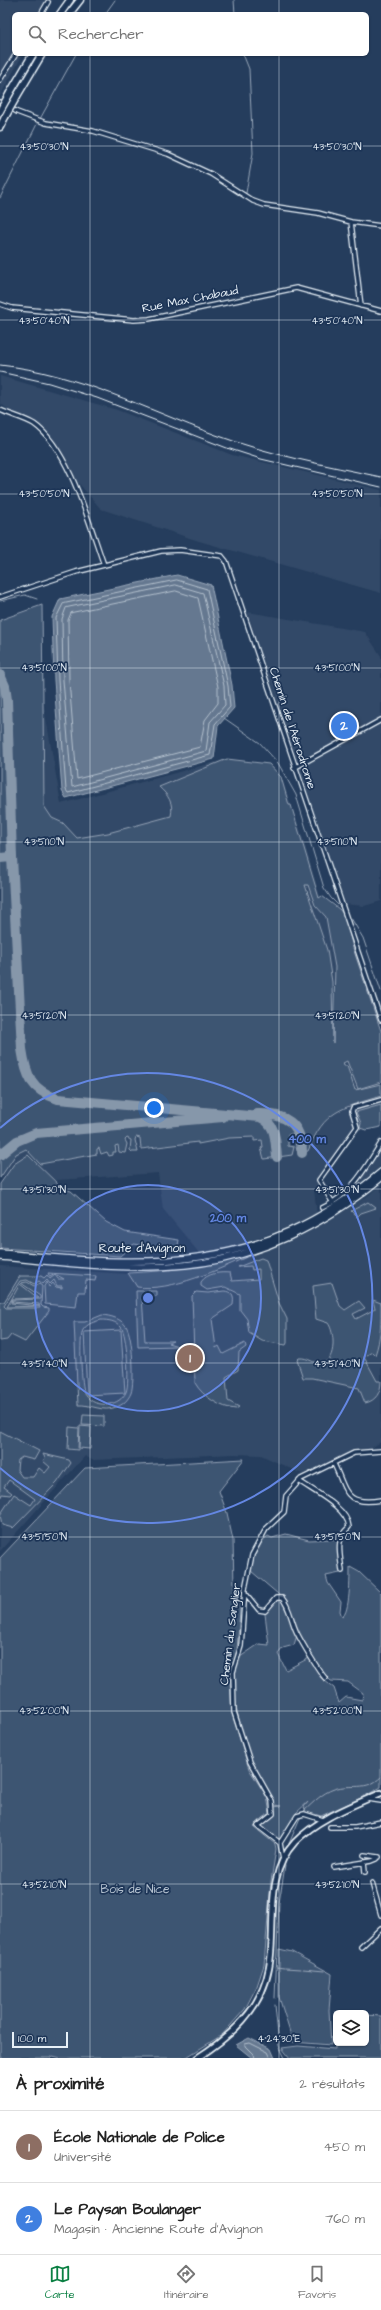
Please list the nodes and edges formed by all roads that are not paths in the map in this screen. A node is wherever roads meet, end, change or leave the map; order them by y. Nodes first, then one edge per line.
1 (70, 0) edge
2 (80, 0) edge
3 (48, 2) dead end
4 (42, 12) edge
5 (61, 12) edge
6 (71, 12) edge
7 (15, 56) edge
8 (32, 56) edge
9 (41, 56) edge
10 (0, 80) edge
11 (0, 102) edge
12 (0, 110) edge
13 (0, 127) edge
14 (351, 222) junction
15 (381, 226) edge
16 (0, 304) edge
17 (362, 306) junction
18 (381, 311) edge
19 (0, 410) edge
20 (104, 565) junction
21 (0, 596) edge
22 (381, 720) edge
23 (294, 768) junction
24 (381, 1020) edge
25 (381, 1100) edge
26 (381, 1143) edge
27 (381, 1172) edge
28 (381, 1178) edge
29 (333, 1203) junction
30 (322, 1208) dead end
31 (0, 1253) edge
32 (0, 1257) edge
33 (381, 1452) edge
34 (334, 1464) junction
35 (299, 1481) junction
36 (381, 1500) edge
37 (342, 1570) dead end
38 (245, 1593) junction
39 (326, 1678) dead end
40 (381, 1793) edge
41 (367, 1799) junction
42 (381, 1801) edge
43 (323, 1820) junction
44 (381, 1822) edge
45 (330, 1827) dead end
46 (280, 1843) junction
47 (364, 1855) dead end
48 (379, 1856) edge
49 (283, 1859) junction
50 (364, 1862) junction
51 (381, 1863) edge
52 (334, 1867) dead end
53 (365, 1872) dead end
54 (372, 1883) dead end
55 (381, 1915) edge
56 (381, 1928) edge
57 (361, 1947) dead end
58 (197, 2058) edge

1 - 5 highway
2 - 6 highway
3 - 4 street
7 - 10 street
8 - 12 highway, bridge
9 - 13 highway, bridge
11 - 14 street
14 - 15 street
14 - 17 street
16 - 17 street, Rue Max Chabaud
17 - 18 street, Rue Max Chabaud
19 - 20 street
20 - 21 street
20 - 23 street, Chemin de l'Aérodrome
22 - 23 street
23 - 24 street, Chemin de l'Aérodrome
25 - 29 street
26 - 29 street
27 - 31 main road, Route d'Avignon
28 - 32 main road, Route d'Avignon
29 - 30 street
33 - 34 street, Chemin du Sanglier
34 - 35 street, Chemin du Sanglier
34 - 36 street
35 - 37 street
35 - 38 street, Chemin du Sanglier
38 - 39 street
38 - 46 street, Chemin du Sanglier
40 - 41 street
41 - 42 street
41 - 43 street
43 - 46 street
43 - 49 street
44 - 45 street
46 - 49 street
47 - 48 street
48 - 50 street
48 - 51 street
49 - 58 street
50 - 52 street
50 - 53 street
54 - 55 street
56 - 57 street

